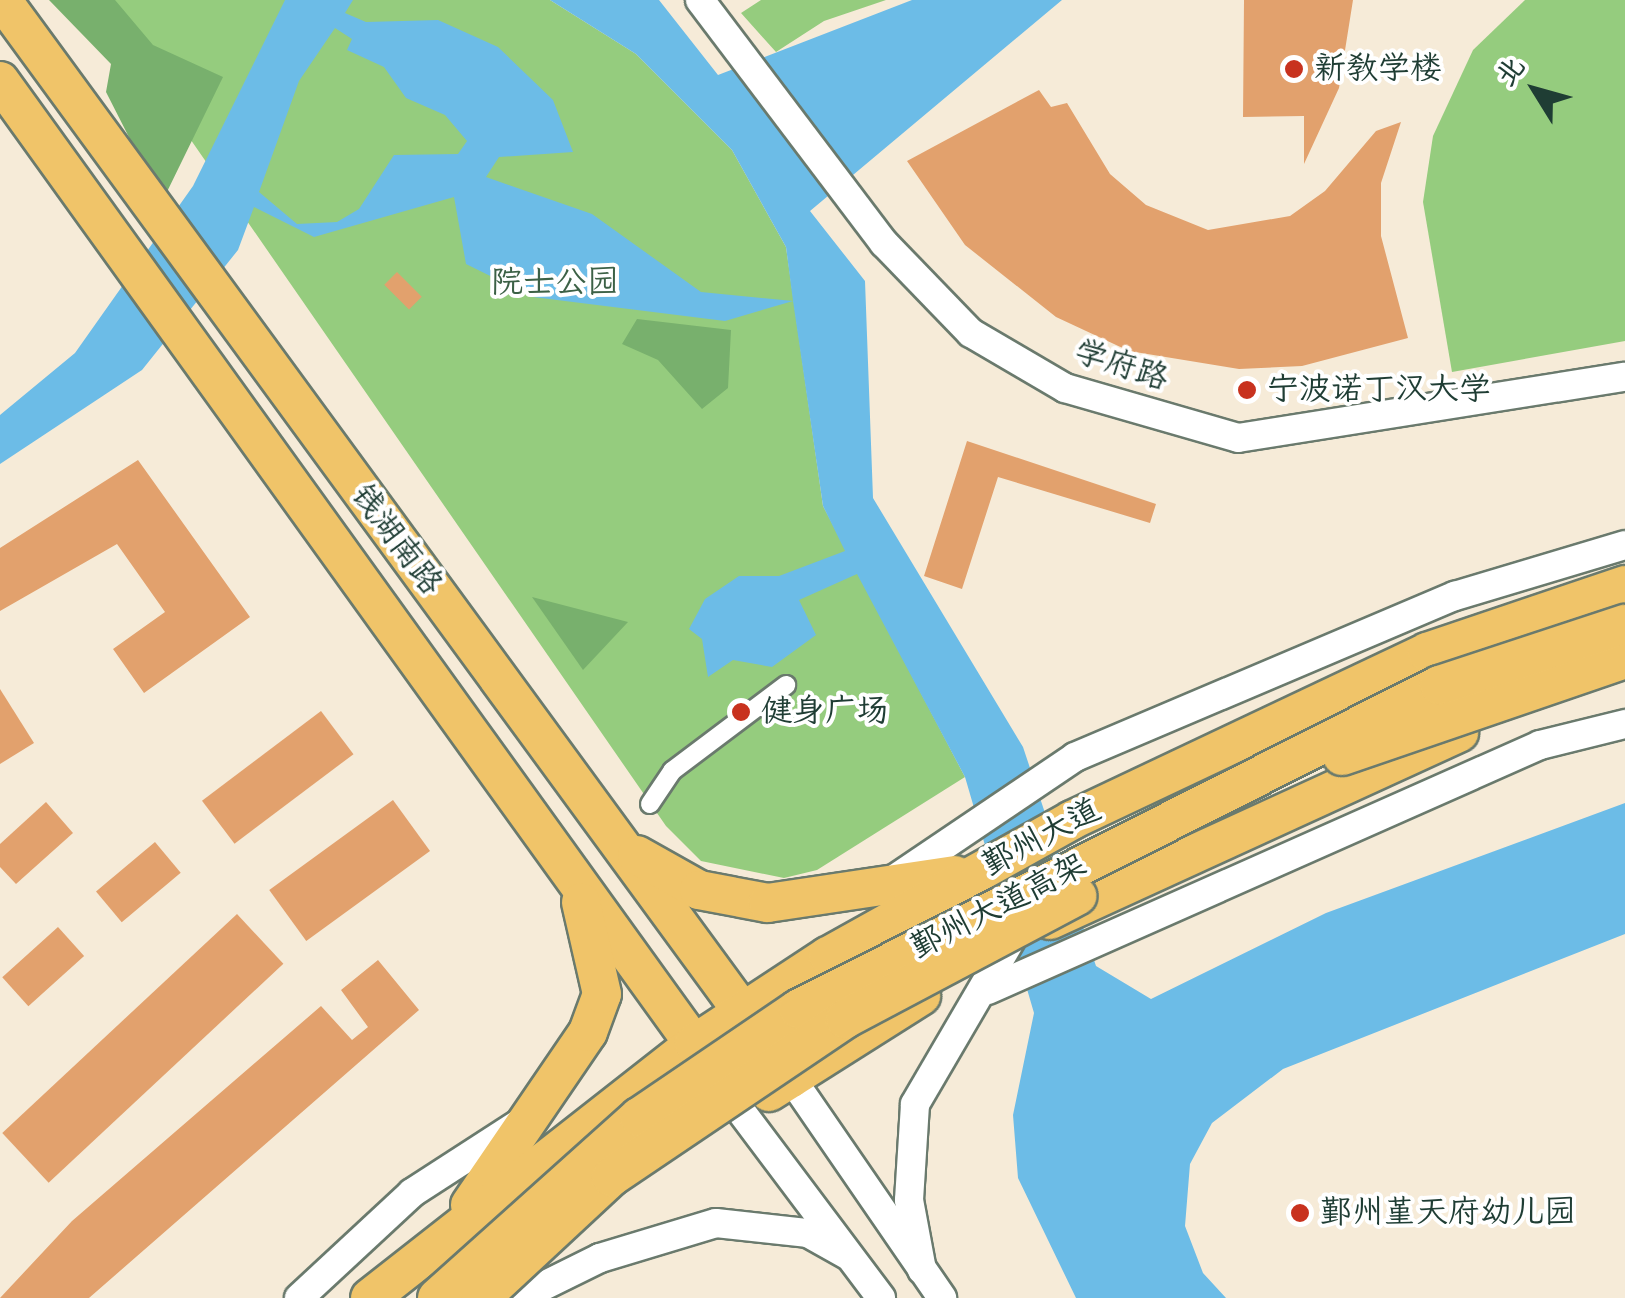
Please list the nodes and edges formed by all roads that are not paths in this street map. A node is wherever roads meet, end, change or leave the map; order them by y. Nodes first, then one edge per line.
1 (2, 0) edge
2 (700, 0) edge
3 (0, 82) edge
4 (1625, 377) edge
5 (1625, 545) edge
6 (1625, 585) edge
7 (1625, 624) edge
8 (1625, 659) edge
9 (1625, 672) edge
10 (786, 685) dead end
11 (1625, 724) edge
12 (650, 804) dead end
13 (624, 848) junction
14 (982, 870) junction
15 (574, 875) junction
16 (882, 888) junction
17 (1012, 940) junction
18 (988, 990) junction
19 (743, 1014) junction
20 (694, 1044) junction
21 (790, 1078) junction
22 (740, 1110) junction
23 (521, 1122) junction
24 (458, 1224) junction
25 (847, 1255) junction
26 (600, 1258) junction
27 (922, 1270) junction
28 (299, 1298) edge
29 (370, 1298) edge
30 (437, 1298) edge
31 (480, 1298) edge
32 (490, 1298) edge
33 (519, 1298) edge
34 (557, 1298) edge
35 (880, 1298) edge
36 (942, 1298) edge

1 - 13 main road, 钱湖南路
2 - 4 street, 学府路
3 - 15 main road, 钱湖南路
5 - 16 street, 鄞州大道
6 - 14 main road, 鄞州大道
7 - 30 main road, 鄞州大道高架, bridge
8 - 31 main road, 鄞州大道高架, bridge
9 - 17 main road
10 - 12 street
11 - 18 street
13 - 16 main road
13 - 19 main road, 钱湖南路
14 - 16 main road
14 - 19 main road, 鄞州大道
15 - 20 main road, 钱湖南路
15 - 23 main road
17 - 18 street
17 - 21 main road
18 - 27 street
19 - 20 main road, 鄞州大道
19 - 21 main road, 钱湖南路
20 - 22 main road, 钱湖南路
20 - 24 main road, 鄞州大道
21 - 22 main road
21 - 27 street
22 - 25 street
22 - 32 main road
23 - 24 main road
23 - 28 street
24 - 29 main road, 鄞州大道
25 - 26 street
25 - 35 street
26 - 33 street
26 - 34 street
27 - 36 street

